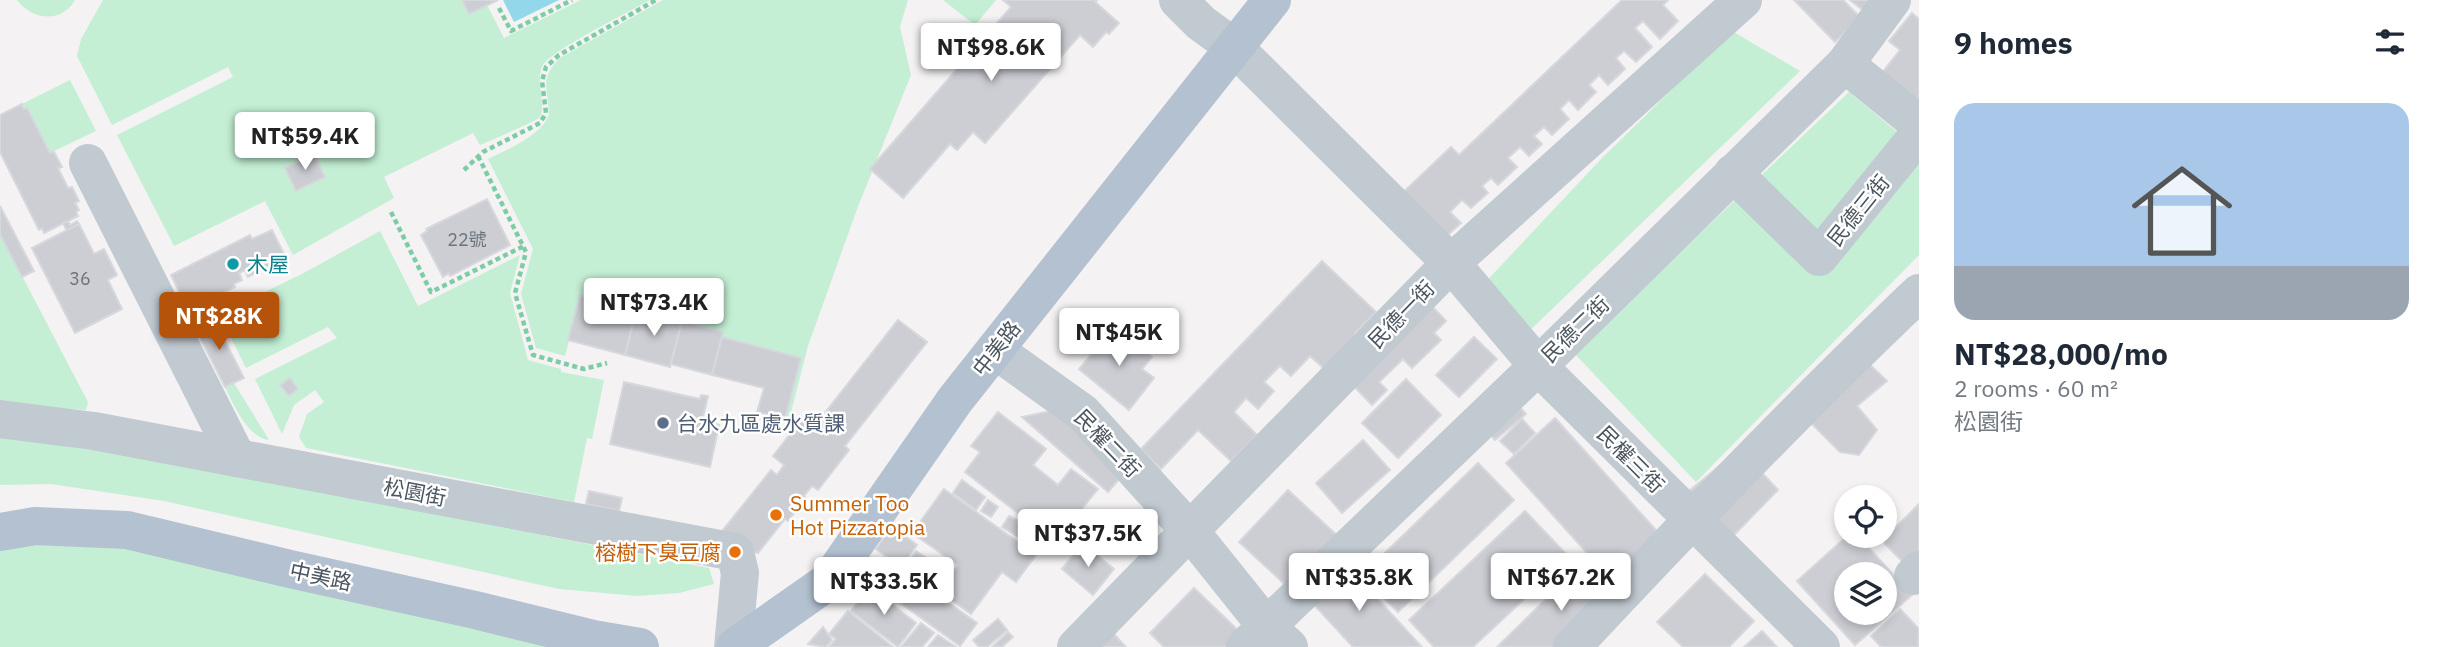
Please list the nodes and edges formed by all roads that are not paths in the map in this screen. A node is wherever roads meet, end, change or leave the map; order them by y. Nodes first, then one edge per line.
1 (1178, 0) edge
2 (1272, 0) edge
3 (1743, 0) edge
4 (1892, 0) edge
5 (1234, 47) junction
6 (1845, 64) junction
7 (1919, 124) edge
8 (1919, 134) edge
9 (88, 163) dead end
10 (1733, 173) junction
11 (1451, 263) junction
12 (1919, 293) edge
13 (995, 350) junction
14 (1538, 366) junction
15 (0, 419) edge
16 (237, 458) junction
17 (1691, 519) junction
18 (1190, 531) junction
19 (0, 532) edge
20 (1267, 640) edge
21 (640, 647) edge
22 (734, 647) edge
23 (1076, 647) edge
24 (1572, 647) edge
25 (1821, 647) edge

1 - 5 street, 民權三街
2 - 5 main road, 中美路
3 - 11 street, 民德一街
4 - 6 street, 民德二街
5 - 11 street, 民權三街
5 - 13 main road, 中美路
6 - 7 street
6 - 10 street, 民德二街
8 - 10 street, 民德三街
9 - 16 street
10 - 14 street, 民德二街
11 - 14 street, 民權三街
11 - 18 street, 民德一街
12 - 17 street
13 - 18 street, 民權二街
13 - 22 main road, 中美路
14 - 17 street, 民權三街
14 - 20 street, 民德二街
15 - 16 street, 松園街
16 - 22 street, 松園街
17 - 24 street
17 - 25 street, 民權三街
18 - 20 street, 民權二街
18 - 23 street, 民德一街
19 - 21 main road, 中美路

